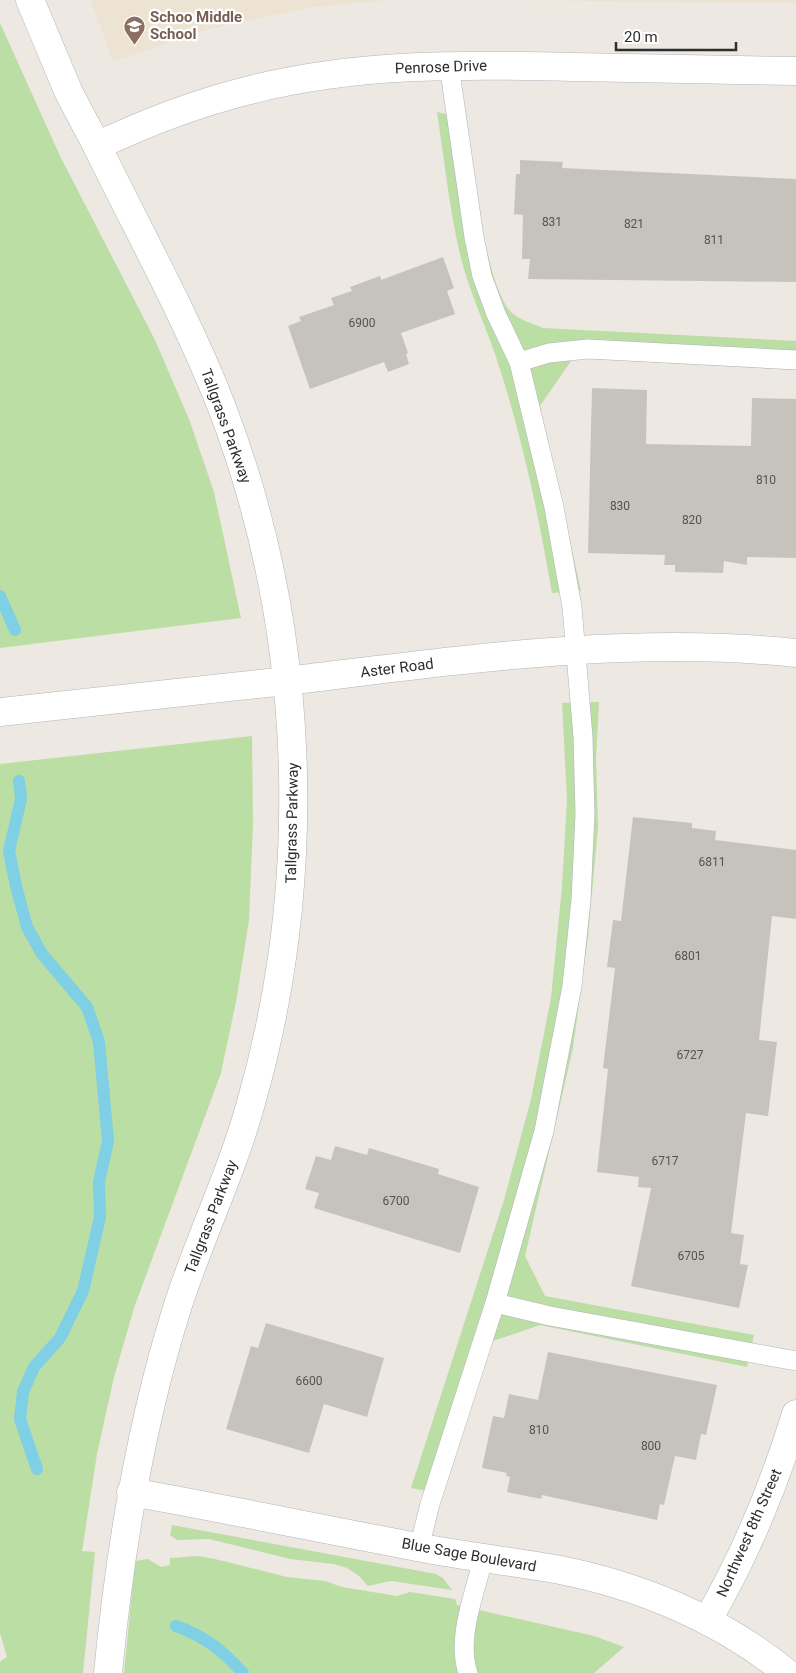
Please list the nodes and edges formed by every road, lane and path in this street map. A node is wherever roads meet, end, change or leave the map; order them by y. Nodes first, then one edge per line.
1 (30, 0) edge
2 (449, 65) junction
3 (796, 71) edge
4 (97, 146) junction
5 (796, 360) edge
6 (518, 362) junction
7 (578, 651) junction
8 (796, 653) edge
9 (286, 681) junction
10 (0, 712) edge
11 (495, 1303) junction
12 (796, 1362) edge
13 (796, 1414) edge
14 (131, 1492) junction
15 (419, 1548) junction
16 (483, 1559) junction
17 (708, 1621) junction
18 (108, 1673) edge
19 (468, 1673) edge
20 (787, 1673) edge

1 - 4 street, Tallgrass Parkway
2 - 3 street, Penrose Drive
2 - 4 street, Penrose Drive
2 - 6 lane
4 - 9 street, Tallgrass Parkway
5 - 6 lane
6 - 7 lane
7 - 8 street, Aster Road
7 - 9 street, Aster Road
7 - 11 lane
9 - 10 street, Aster Road
9 - 14 street, Tallgrass Parkway
11 - 12 lane
11 - 15 lane
13 - 17 street, Northwest 8th Street
14 - 15 street, Blue Sage Boulevard
14 - 18 street, Tallgrass Parkway
15 - 16 street, Blue Sage Boulevard
16 - 17 street, Blue Sage Boulevard
16 - 19 lane
17 - 20 street, Blue Sage Boulevard

